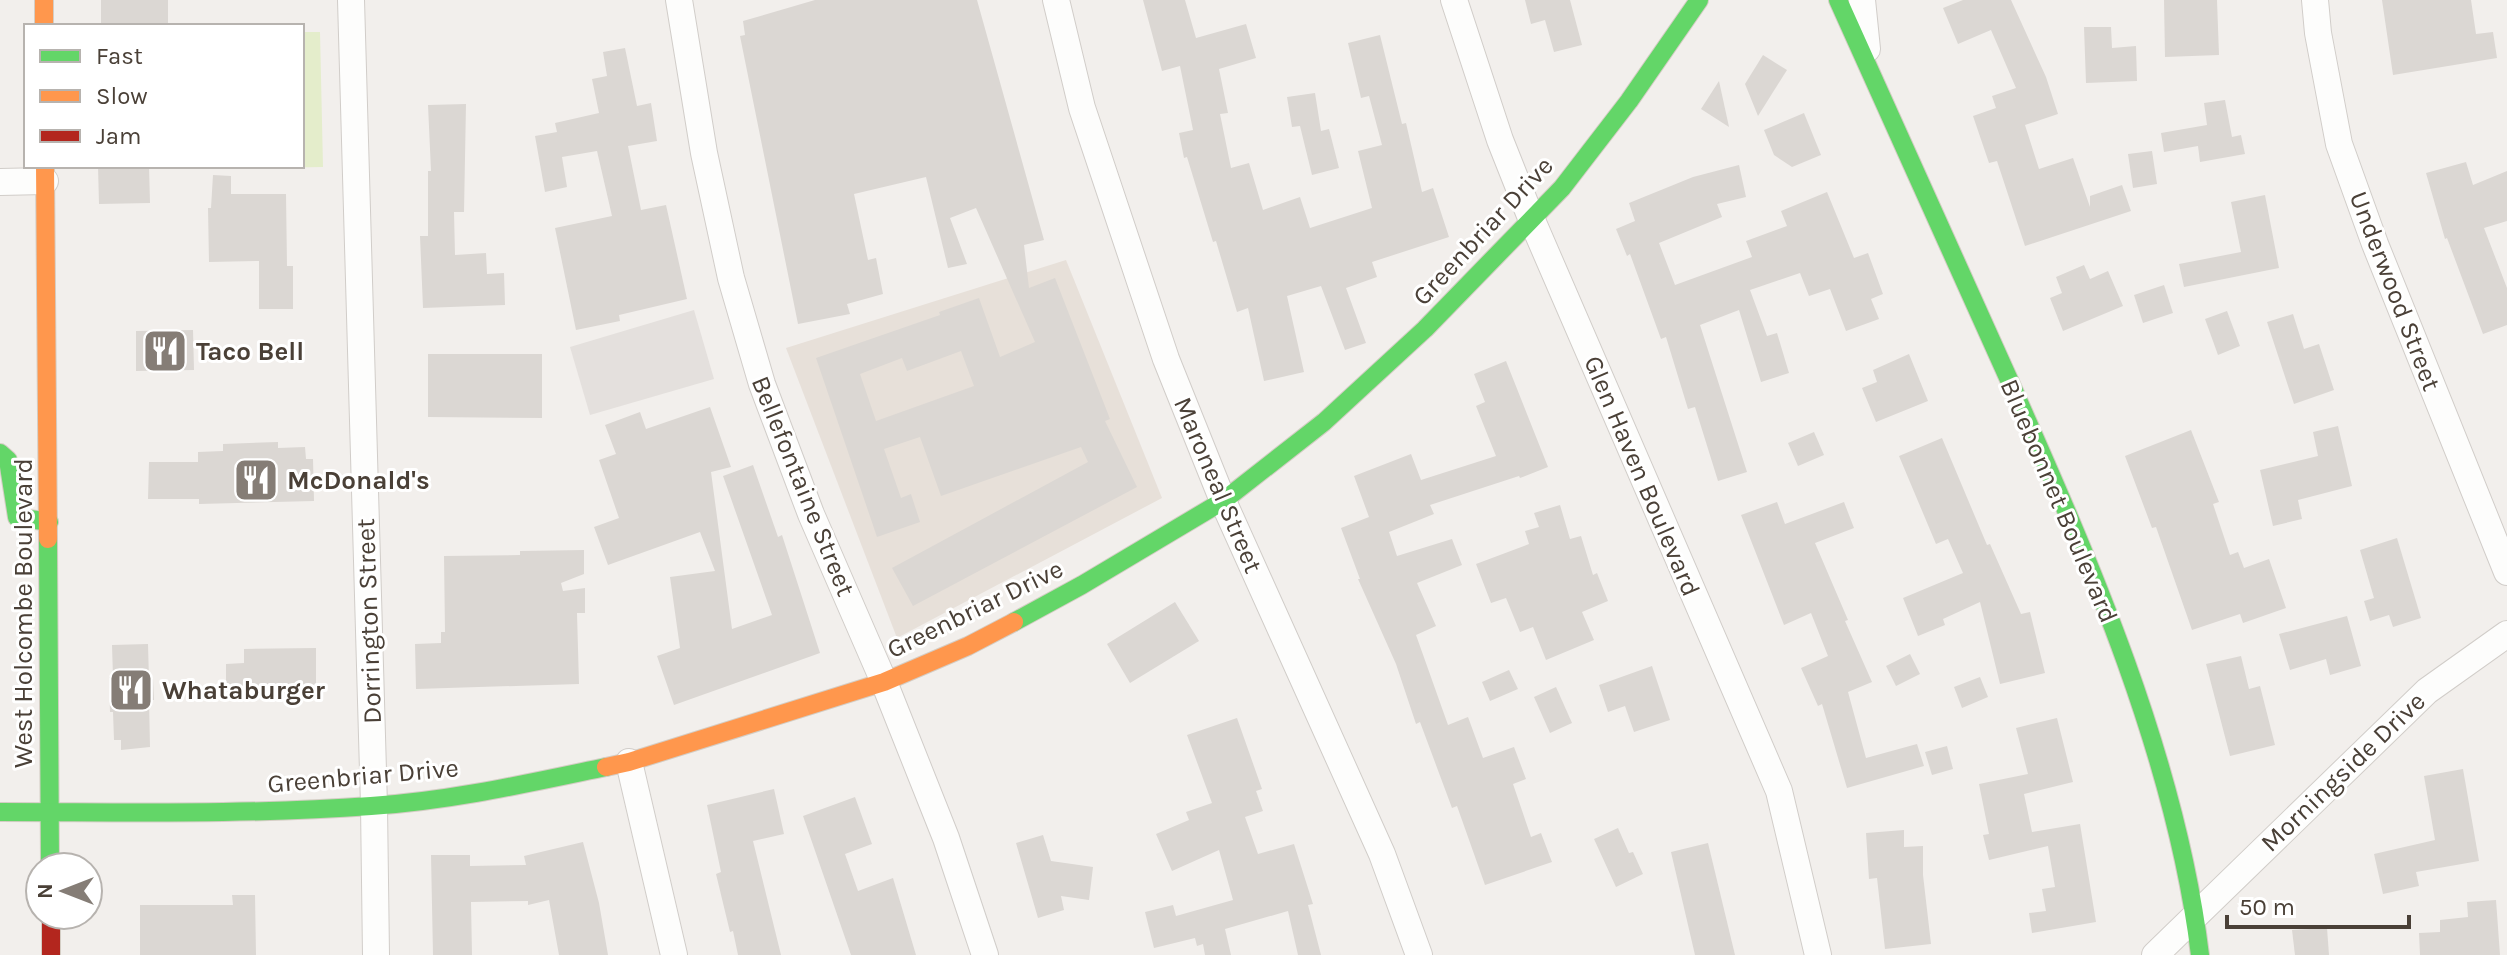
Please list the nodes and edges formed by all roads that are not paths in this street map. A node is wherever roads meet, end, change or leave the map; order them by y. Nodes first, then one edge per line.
1 (44, 0) edge
2 (351, 0) edge
3 (679, 0) edge
4 (1056, 0) edge
5 (1454, 0) edge
6 (1699, 0) edge
7 (1838, 0) edge
8 (1862, 0) edge
9 (2315, 0) edge
10 (44, 24) edge
11 (1868, 64) junction
12 (45, 174) edge
13 (0, 182) edge
14 (1531, 218) junction
15 (0, 453) edge
16 (1223, 501) junction
17 (49, 522) junction
18 (2507, 572) edge
19 (2507, 634) edge
20 (884, 682) junction
21 (629, 762) junction
22 (374, 806) junction
23 (49, 811) junction
24 (0, 812) edge
25 (50, 851) edge
26 (2195, 914) junction
27 (51, 931) edge
28 (51, 955) edge
29 (376, 955) edge
30 (674, 955) edge
31 (985, 955) edge
32 (1419, 955) edge
33 (1818, 955) edge
34 (2155, 955) edge
35 (2200, 955) edge

1 - 10 main road
2 - 22 street, Dorrington Street
3 - 20 street, Bellefontaine Street
4 - 16 street, Maroneal Street
5 - 14 street, Glen Haven Boulevard
6 - 14 main road, Greenbriar Drive
7 - 11 main road, Bluebonnet Boulevard
8 - 11 street, Bluebonnet Boulevard
9 - 18 street, Underwood Street
11 - 26 main road, Bluebonnet Boulevard
12 - 13 street
12 - 17 main road, West Holcombe Boulevard
14 - 16 main road, Greenbriar Drive
14 - 33 street, Glen Haven Boulevard
15 - 17 main road
16 - 20 main road, Greenbriar Drive
16 - 32 street, Maroneal Street
17 - 23 main road, West Holcombe Boulevard
19 - 26 street, Morningside Drive
20 - 21 main road, Greenbriar Drive
20 - 31 street, Bellefontaine Street
21 - 22 main road, Greenbriar Drive
21 - 30 street
22 - 23 main road, Greenbriar Drive
22 - 29 street, Dorrington Street
23 - 24 main road, Greenbriar Drive
23 - 25 main road, West Holcombe Boulevard
26 - 34 street, Morningside Drive
26 - 35 main road, Bluebonnet Boulevard
27 - 28 main road

